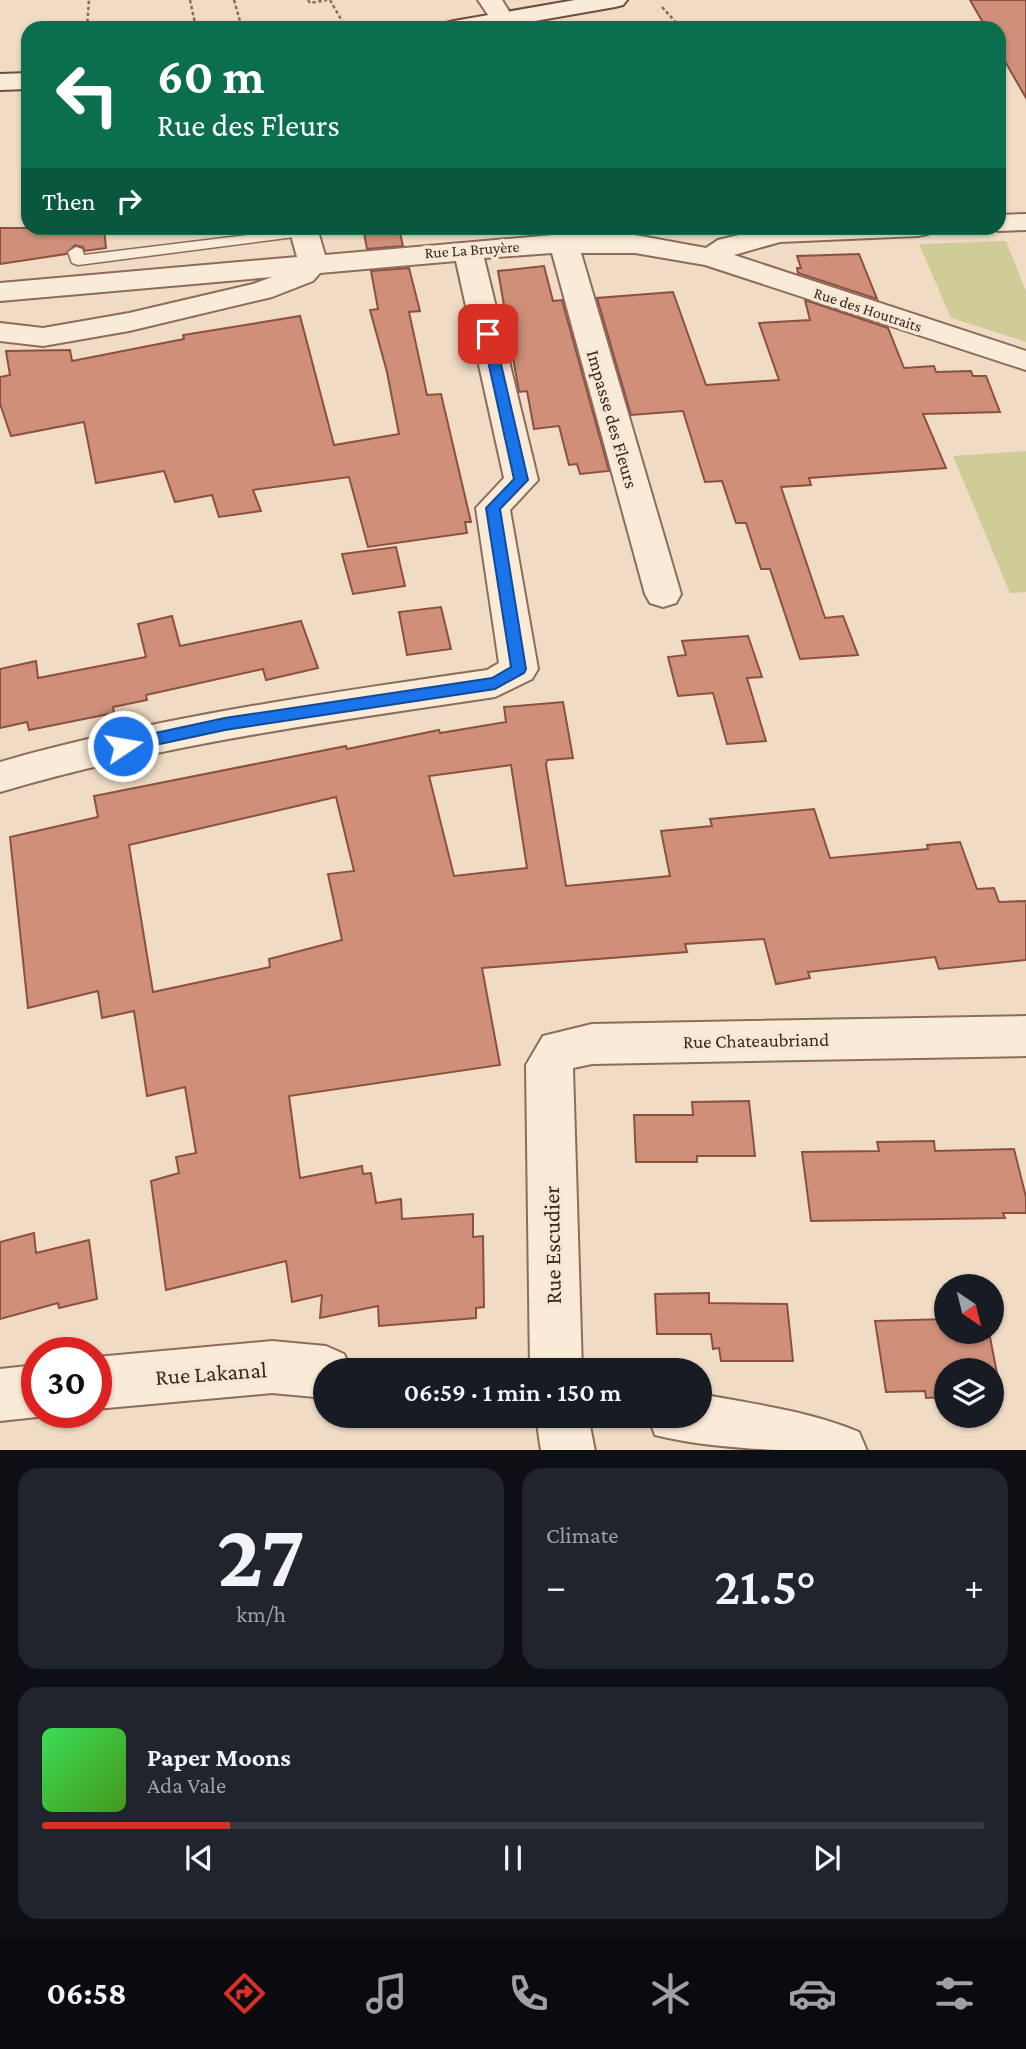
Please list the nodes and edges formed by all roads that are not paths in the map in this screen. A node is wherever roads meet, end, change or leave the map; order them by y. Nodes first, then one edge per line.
1 (615, 0) edge
2 (496, 9) edge
3 (469, 21) edge
4 (21, 81) edge
5 (0, 82) edge
6 (1026, 222) edge
7 (1006, 223) edge
8 (243, 235) edge
9 (264, 235) edge
10 (301, 235) edge
11 (777, 235) edge
12 (554, 238) edge
13 (99, 249) dead end
14 (468, 249) junction
15 (76, 252) dead end
16 (710, 257) junction
17 (313, 263) junction
18 (0, 292) edge
19 (0, 332) edge
20 (1026, 361) edge
21 (663, 594) dead end
22 (0, 777) edge
23 (1026, 1036) edge
24 (551, 1119) joint
25 (556, 1358) edge
26 (313, 1371) edge
27 (112, 1382) edge
28 (21, 1393) edge
29 (0, 1395) edge
30 (712, 1423) edge
31 (564, 1428) edge
32 (568, 1450) edge
33 (836, 1450) edge

1 - 2 street
2 - 3 street
4 - 5 street
6 - 7 street
8 - 13 lane
9 - 15 lane
10 - 17 street
11 - 16 street
12 - 14 street, Rue La Bruyère
12 - 16 street, Rue La Bruyère
12 - 21 street, Impasse des Fleurs
14 - 17 street, Rue La Bruyère
14 - 22 street
16 - 20 street, Rue des Houtraits
17 - 18 street, Rue La Bruyère
17 - 19 street, Rue La Bruyère
23 - 24 street, Rue Chateaubriand
24 - 25 street, Rue Escudier
26 - 27 street, Rue Lakanal
28 - 29 street
30 - 33 street
31 - 32 street

